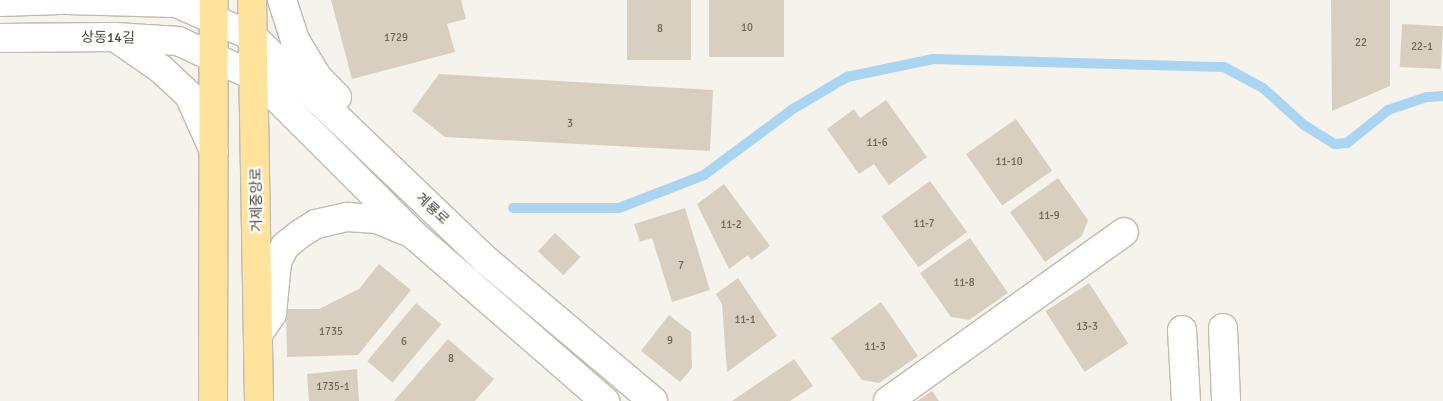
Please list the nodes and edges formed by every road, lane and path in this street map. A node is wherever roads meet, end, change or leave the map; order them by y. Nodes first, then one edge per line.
1 (60, 0) edge
2 (67, 0) edge
3 (252, 0) edge
4 (282, 0) edge
5 (0, 2) edge
6 (214, 9) edge
7 (252, 36) junction
8 (115, 37) junction
9 (0, 38) edge
10 (212, 58) junction
11 (256, 76) junction
12 (214, 151) junction
13 (1124, 232) dead end
14 (415, 236) junction
15 (487, 261) junction
16 (1223, 328) dead end
17 (1182, 330) dead end
18 (259, 333) junction
19 (651, 400) edge
20 (213, 401) edge
21 (259, 401) edge
22 (605, 401) edge
23 (888, 401) edge
24 (1186, 401) edge
25 (1226, 401) edge

1 - 5 street
2 - 6 street
3 - 7 main road, 거제중앙로
4 - 15 street
6 - 7 street, 계룡로
6 - 10 main road
7 - 11 main road, 거제중앙로
7 - 15 street, 계룡로
8 - 9 street, 상동14길
8 - 10 street, 상동14길
8 - 12 street
10 - 11 street
10 - 12 main road
11 - 14 street
11 - 18 main road, 거제중앙로
12 - 20 main road
13 - 23 street
14 - 18 street
14 - 22 street
15 - 19 street, 계룡로
16 - 25 street
17 - 24 street
18 - 21 main road, 거제중앙로

